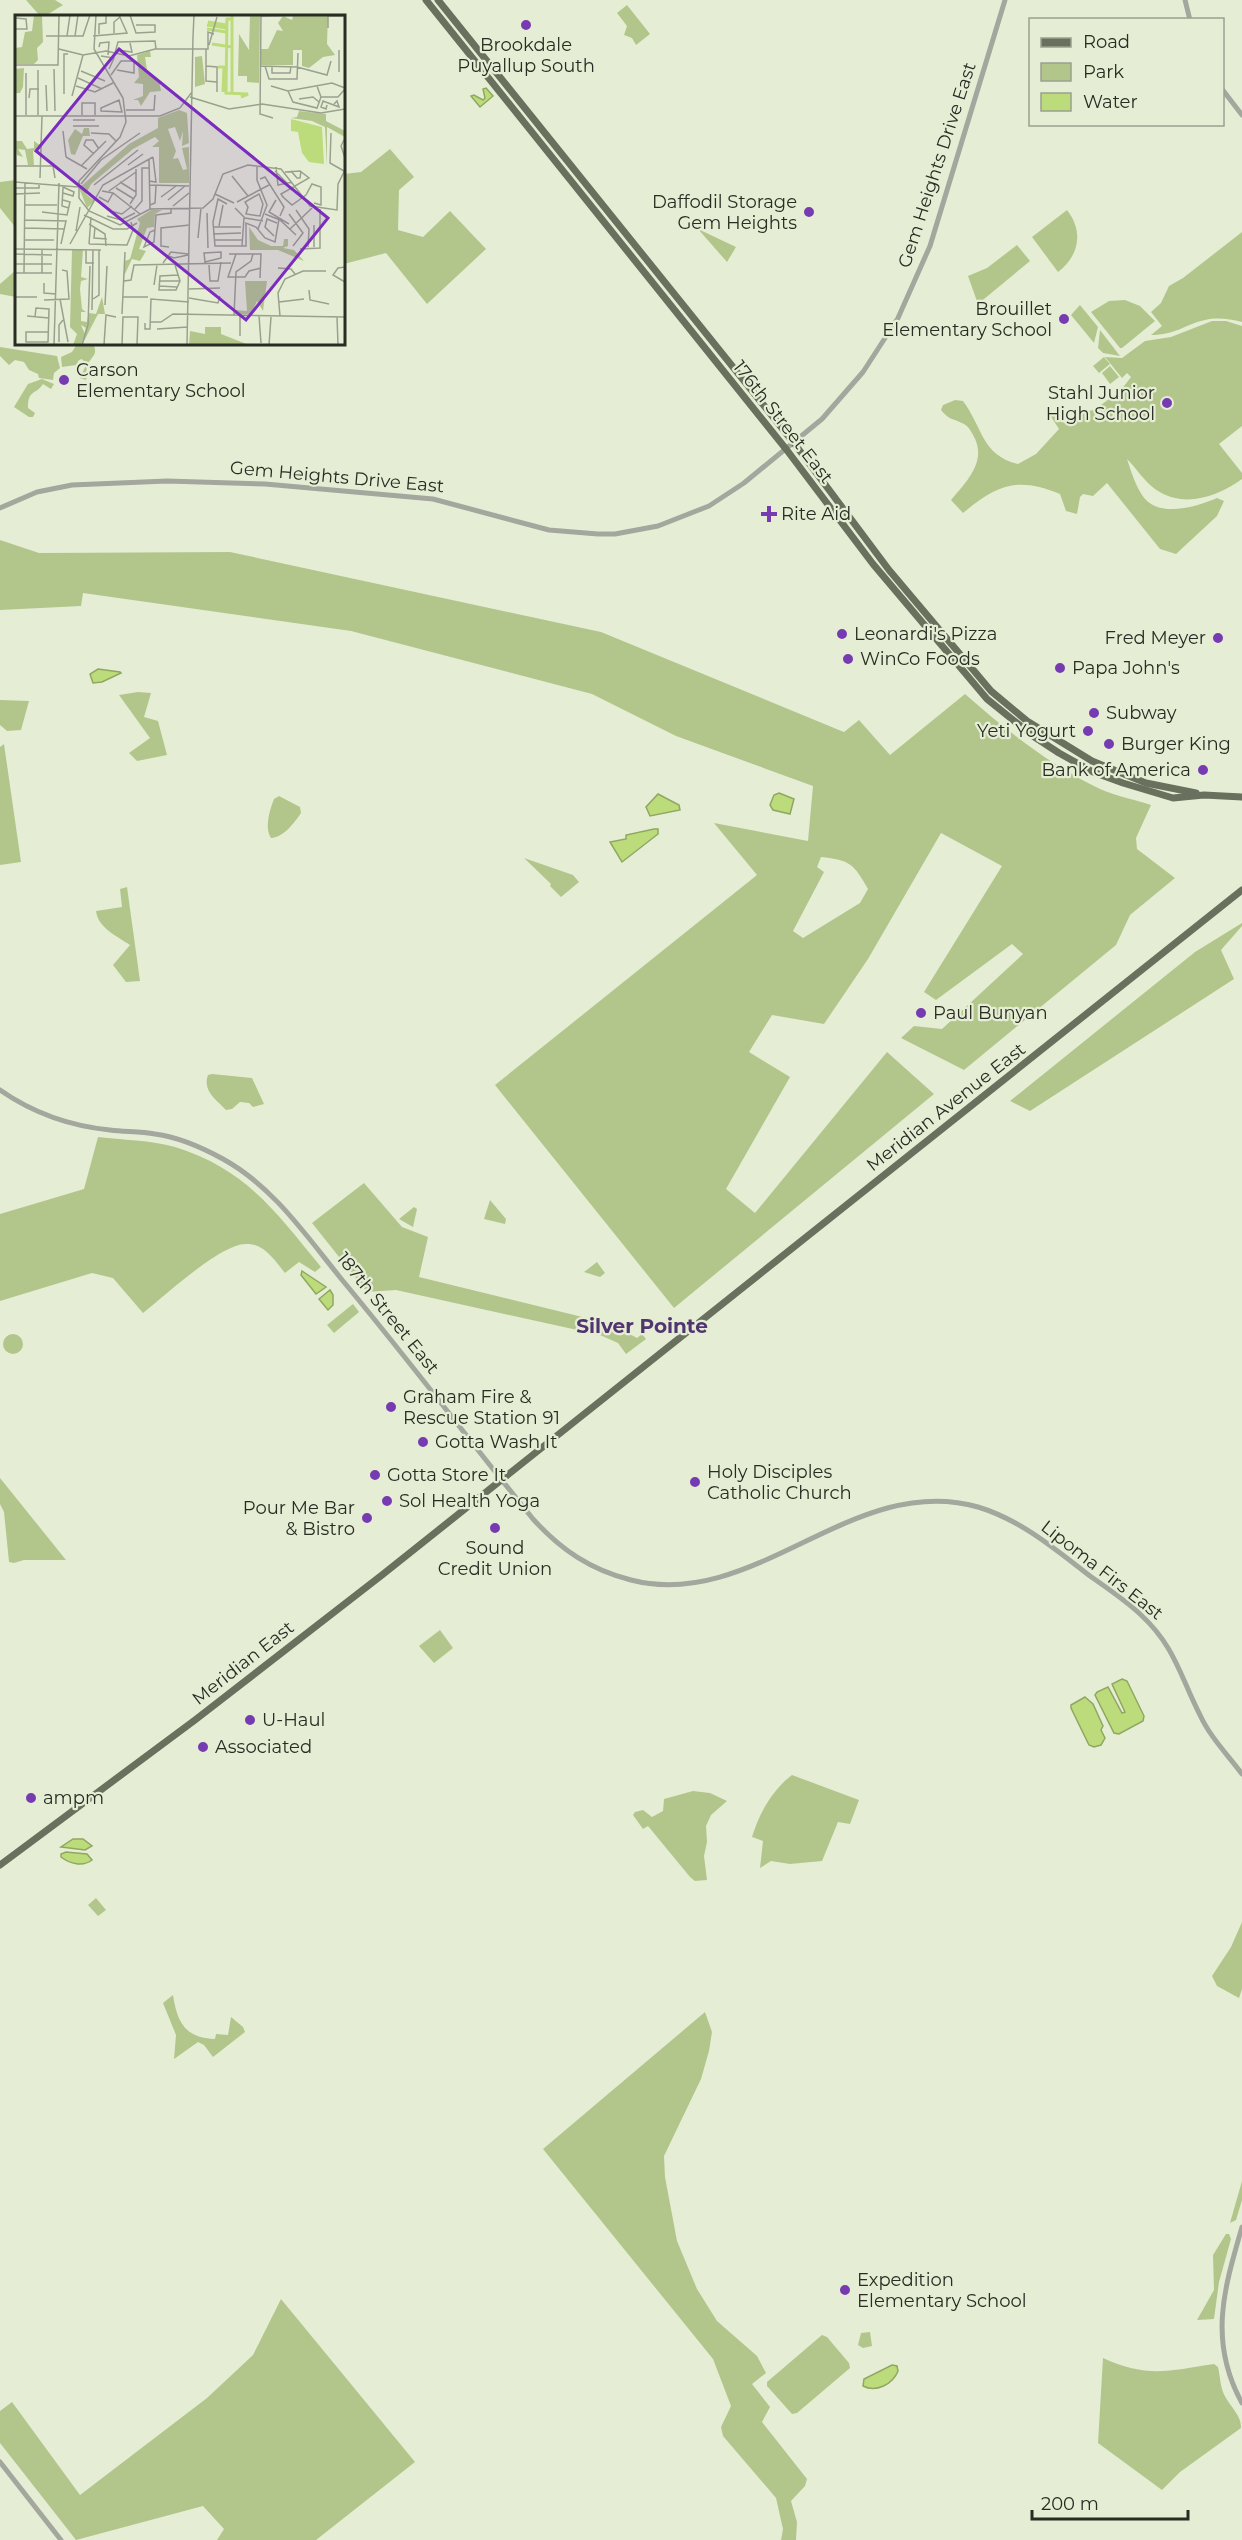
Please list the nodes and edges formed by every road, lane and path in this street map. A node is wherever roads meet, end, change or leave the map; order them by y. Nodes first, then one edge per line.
1 (426, 0) edge
2 (438, 0) edge
3 (1005, 0) edge
4 (1185, 0) edge
5 (1190, 18) edge
6 (484, 72) junction
7 (1224, 92) edge
8 (1242, 115) edge
9 (533, 118) junction
10 (554, 158) junction
11 (613, 217) junction
12 (625, 246) junction
13 (666, 283) junction
14 (794, 443) junction
15 (786, 449) junction
16 (0, 508) edge
17 (1123, 783) junction
18 (1172, 789) junction
19 (1204, 795) junction
20 (1242, 797) edge
21 (1242, 890) edge
22 (0, 1090) edge
23 (501, 1479) junction
24 (1010, 1519) joint
25 (1242, 1774) edge
26 (0, 1865) edge
27 (1242, 2227) edge
28 (1242, 2403) edge
29 (0, 2462) edge
30 (61, 2540) edge

1 - 6 main road, 176th Street East
2 - 9 main road, 176th Street East
3 - 14 street, Gem Heights Drive East
4 - 5 street
6 - 9 main road
6 - 10 main road, 176th Street East
7 - 8 street
9 - 11 main road, 176th Street East
10 - 11 main road
10 - 12 main road, 176th Street East
11 - 13 main road, 176th Street East
12 - 13 main road
12 - 15 main road, 176th Street East
13 - 14 main road, 176th Street East
14 - 15 street, Gem Heights Drive East
14 - 18 main road, 176th Street East
15 - 16 street, Gem Heights Drive East
15 - 17 main road, 176th Street East
17 - 18 main road
17 - 19 main road, 176th Street East
18 - 19 main road, 176th Street East
19 - 20 main road, 176th Street East
21 - 23 main road, Meridian Avenue East
22 - 23 street, 187th Street East
23 - 24 street, 187th Street East
23 - 26 main road, Meridian East
24 - 25 street, Lipoma Firs East
27 - 28 street
29 - 30 street

